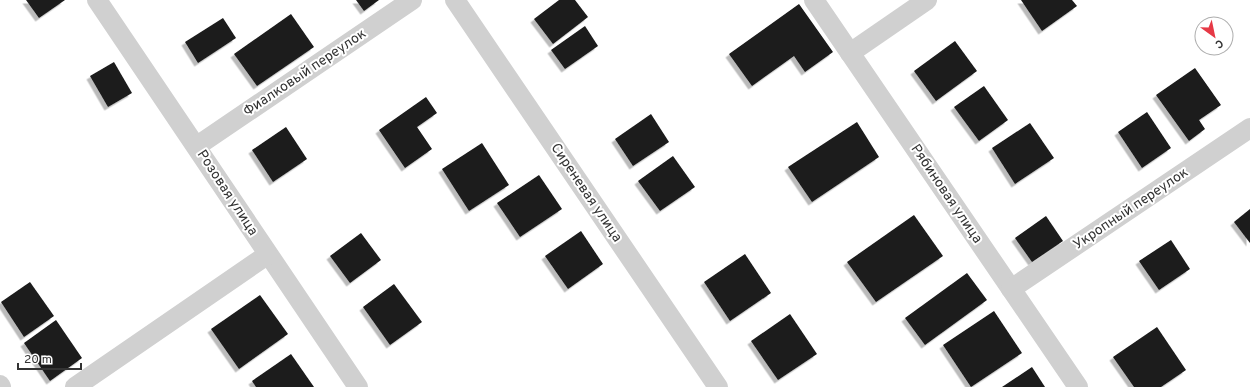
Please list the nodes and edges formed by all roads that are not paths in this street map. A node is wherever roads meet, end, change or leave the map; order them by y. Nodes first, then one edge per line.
1 (97, 0) edge
2 (412, 0) edge
3 (455, 0) edge
4 (814, 0) edge
5 (927, 0) edge
6 (850, 53) junction
7 (1250, 128) edge
8 (197, 146) junction
9 (267, 255) junction
10 (1011, 289) junction
11 (75, 387) edge
12 (358, 387) edge
13 (718, 387) edge
14 (1078, 387) edge

1 - 8 street, Розовая улица
2 - 8 street, Фиалковый переулок
3 - 13 street, Сиреневая улица
4 - 6 street, Рябиновая улица
5 - 6 street
6 - 10 street, Рябиновая улица
7 - 10 street, Укропный переулок
8 - 9 street, Розовая улица
9 - 11 street
9 - 12 street, Розовая улица
10 - 14 street, Рябиновая улица

